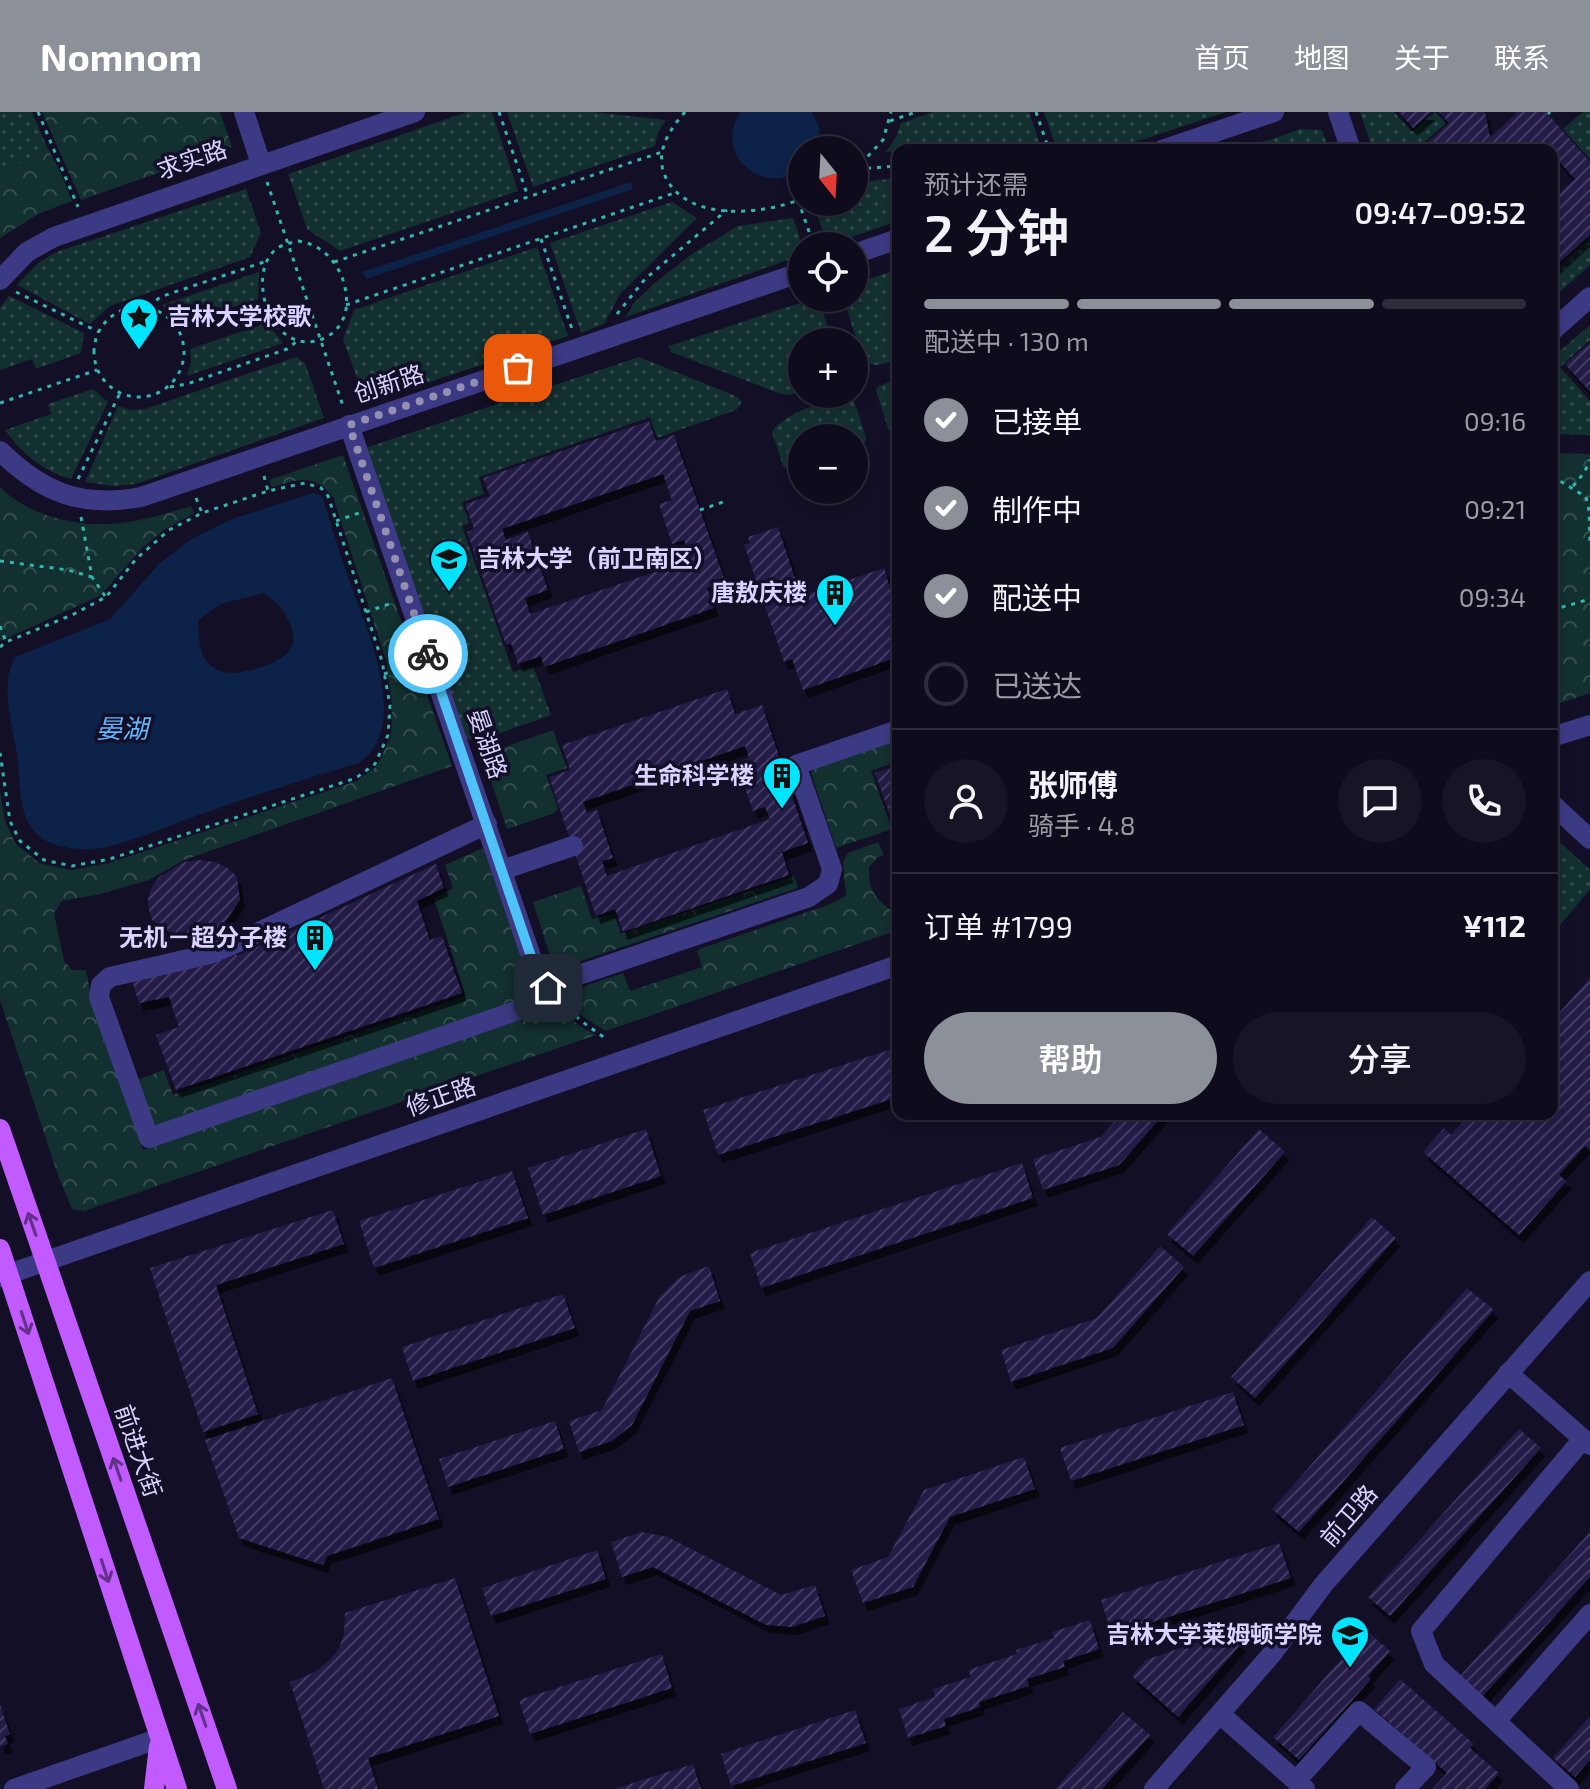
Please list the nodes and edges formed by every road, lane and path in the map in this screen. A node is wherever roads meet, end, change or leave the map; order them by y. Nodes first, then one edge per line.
1 (38, 112) edge
2 (244, 112) edge
3 (415, 112) edge
4 (499, 112) edge
5 (685, 112) edge
6 (891, 112) edge
7 (916, 112) edge
8 (1036, 112) edge
9 (1274, 112) edge
10 (1338, 112) edge
11 (890, 121) junction
12 (1047, 144) edge
13 (1180, 144) edge
14 (1349, 144) edge
15 (662, 152) junction
16 (868, 157) edge
17 (892, 167) edge
18 (868, 169) edge
19 (261, 174) junction
20 (677, 192) junction
21 (528, 197) junction
22 (788, 203) edge
23 (78, 207) dead end
24 (727, 210) junction
25 (541, 239) junction
26 (892, 241) edge
27 (288, 244) junction
28 (868, 249) edge
29 (267, 261) junction
30 (334, 262) junction
31 (788, 277) edge
32 (7, 286) edge
33 (1590, 297) edge
34 (346, 305) junction
35 (148, 308) junction
36 (616, 315) dead end
37 (1558, 326) edge
38 (99, 332) junction
39 (321, 339) junction
40 (296, 342) junction
41 (578, 348) junction
42 (97, 370) junction
43 (170, 387) junction
44 (120, 393) junction
45 (0, 403) edge
46 (342, 419) junction
47 (0, 451) edge
48 (1590, 460) edge
49 (264, 476) dead end
50 (1558, 479) edge
51 (1573, 486) junction
52 (268, 491) junction
53 (70, 496) junction
54 (196, 498) dead end
55 (726, 501) dead end
56 (378, 507) junction
57 (700, 510) dead end
58 (202, 513) junction
59 (81, 517) dead end
60 (336, 521) junction
61 (1590, 542) edge
62 (0, 561) edge
63 (92, 577) junction
64 (106, 597) junction
65 (409, 597) junction
66 (1590, 599) edge
67 (1558, 608) edge
68 (366, 612) junction
69 (0, 626) edge
70 (6, 642) junction
71 (0, 647) edge
72 (430, 658) junction
73 (384, 674) junction
74 (1590, 725) edge
75 (892, 732) edge
76 (1558, 735) edge
77 (0, 753) edge
78 (1558, 810) edge
79 (487, 824) junction
80 (1590, 839) edge
81 (573, 846) dead end
82 (502, 870) junction
83 (892, 967) edge
84 (548, 988) junction
85 (605, 1038) dead end
86 (0, 1129) edge
87 (0, 1249) edge
88 (45, 1262) junction
89 (4, 1276) edge
90 (1590, 1281) edge
91 (1508, 1373) junction
92 (1586, 1442) edge
93 (1590, 1614) edge
94 (1220, 1714) junction
95 (1496, 1721) junction
96 (160, 1738) junction
97 (1300, 1785) edge
98 (14, 1789) edge
99 (154, 1789) edge
100 (177, 1789) edge
101 (227, 1789) edge
102 (1154, 1789) edge
103 (1405, 1789) edge
104 (1569, 1789) edge

1 - 23 path
2 - 19 street
3 - 19 street, 求实路
4 - 21 path
5 - 15 path
6 - 11 path
7 - 11 path
8 - 12 path
9 - 13 street
10 - 14 street
11 - 16 path
15 - 20 path
15 - 21 path
17 - 18 path
19 - 27 path
19 - 32 street, 求实路
20 - 24 path
20 - 25 path
21 - 30 path
22 - 24 path
24 - 36 path
25 - 34 path
25 - 41 path
26 - 28 street
27 - 29 path
27 - 30 path
27 - 39 path
29 - 35 path
29 - 40 path
30 - 34 path
31 - 41 street, 创新路
32 - 38 path
33 - 37 street
34 - 39 path
35 - 38 path
35 - 43 path
38 - 42 path
39 - 40 path
39 - 46 path
40 - 43 path
41 - 46 street, 创新路
42 - 44 path
42 - 45 path
43 - 44 path
44 - 53 path
46 - 53 street, 创新路
46 - 56 street, 晏湖路
47 - 53 street, 创新路
48 - 51 path
49 - 52 path
50 - 51 path
51 - 61 path
52 - 58 path
52 - 60 path
54 - 58 path
55 - 57 path
56 - 60 path
56 - 65 street, 晏湖路
58 - 64 path
59 - 63 path
60 - 68 path
62 - 63 path
63 - 64 path
64 - 70 path
65 - 68 path
65 - 72 street, 晏湖路
66 - 67 path
68 - 73 path
69 - 70 path
70 - 71 path
72 - 73 path
72 - 79 street, 晏湖路
73 - 77 path
74 - 76 street
75 - 84 street
78 - 80 street
79 - 82 street, 晏湖路
79 - 84 street
81 - 82 street
82 - 84 street, 晏湖路
83 - 88 street, 修正路
84 - 85 path
88 -> 86 main road, 前进大街
87 - 89 main road
88 - 89 street, 修正路
101 -> 88 main road, 前进大街
89 -> 96 main road
90 - 91 street, 前卫路
91 - 92 street
91 - 94 street, 前卫路
92 - 95 street
93 - 95 street
94 - 97 street
94 - 102 street, 前卫路
95 - 104 street
96 - 98 street
96 - 99 main road
96 - 100 main road
97 - 103 street

